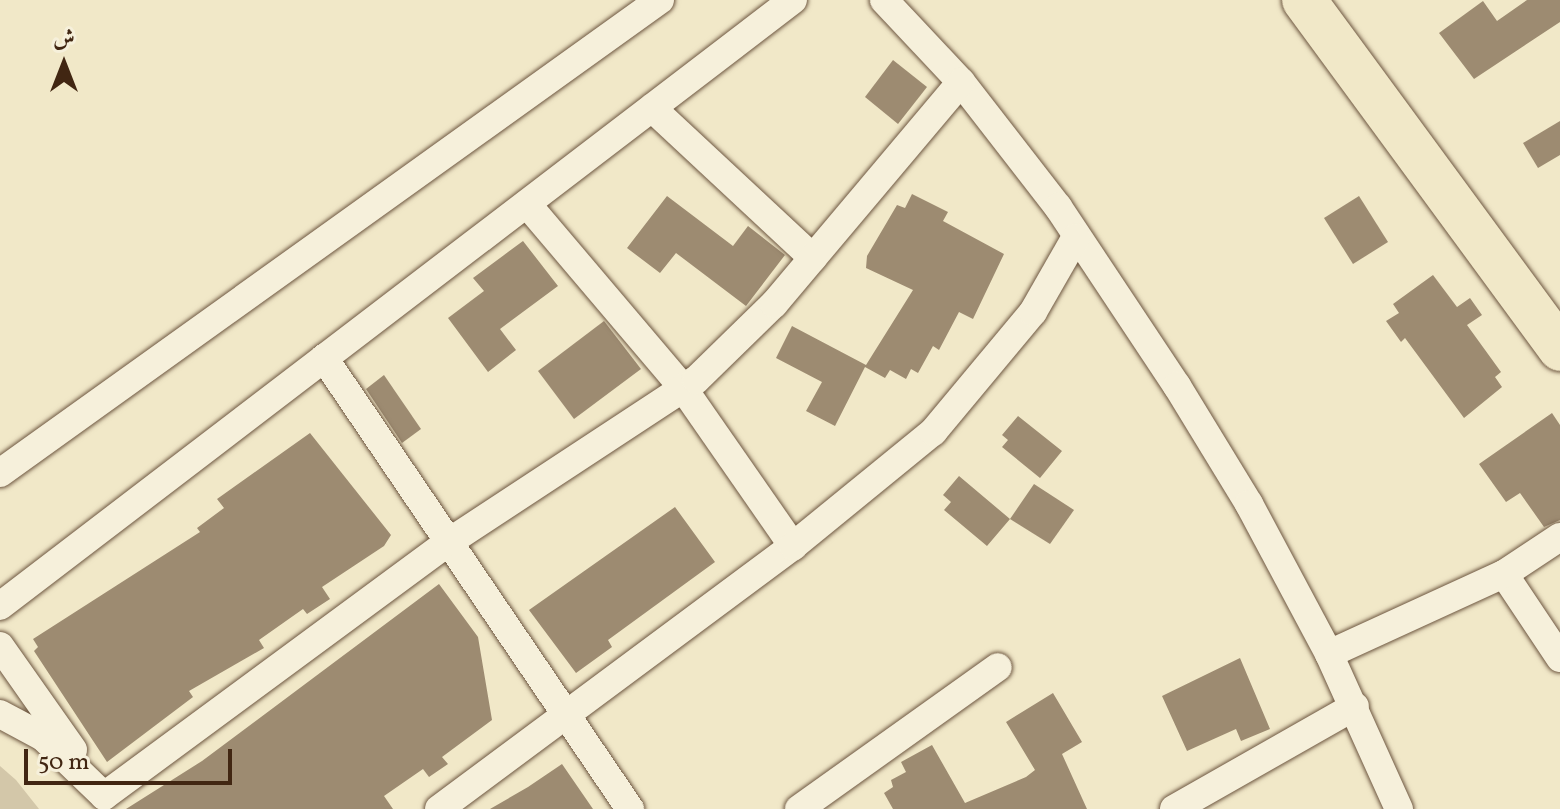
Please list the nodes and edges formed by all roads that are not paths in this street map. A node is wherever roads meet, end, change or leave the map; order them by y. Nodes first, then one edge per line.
1 (660, 0) edge
2 (793, 0) edge
3 (884, 0) edge
4 (1304, 0) edge
5 (1331, 0) edge
6 (961, 82) junction
7 (652, 108) junction
8 (527, 204) junction
9 (1076, 237) junction
10 (813, 258) junction
11 (1560, 315) edge
12 (1560, 349) edge
13 (324, 358) junction
14 (683, 388) junction
15 (0, 473) edge
16 (1560, 537) edge
17 (449, 542) junction
18 (793, 546) junction
19 (1504, 574) junction
20 (0, 606) edge
21 (0, 646) edge
22 (1329, 654) junction
23 (1560, 658) edge
24 (998, 667) dead end
25 (1355, 706) junction
26 (0, 714) edge
27 (566, 715) junction
28 (109, 802) edge
29 (439, 809) edge
30 (630, 809) edge
31 (799, 809) edge
32 (1174, 809) edge
33 (1399, 809) edge

1 - 15 street
2 - 7 street
3 - 6 street
4 - 12 highway
5 - 11 highway
6 - 9 street
6 - 10 street
7 - 8 street
7 - 10 street
8 - 13 street
8 - 14 street
9 - 18 street
9 - 22 street
10 - 14 street
13 - 17 street
13 - 20 street
14 - 17 street
14 - 18 street
16 - 19 street
17 - 27 street
17 - 28 street
18 - 27 street
19 - 22 street
19 - 23 street
21 - 28 street
22 - 25 street
24 - 31 street
25 - 32 street
25 - 33 street
26 - 28 street
27 - 29 street
27 - 30 street

